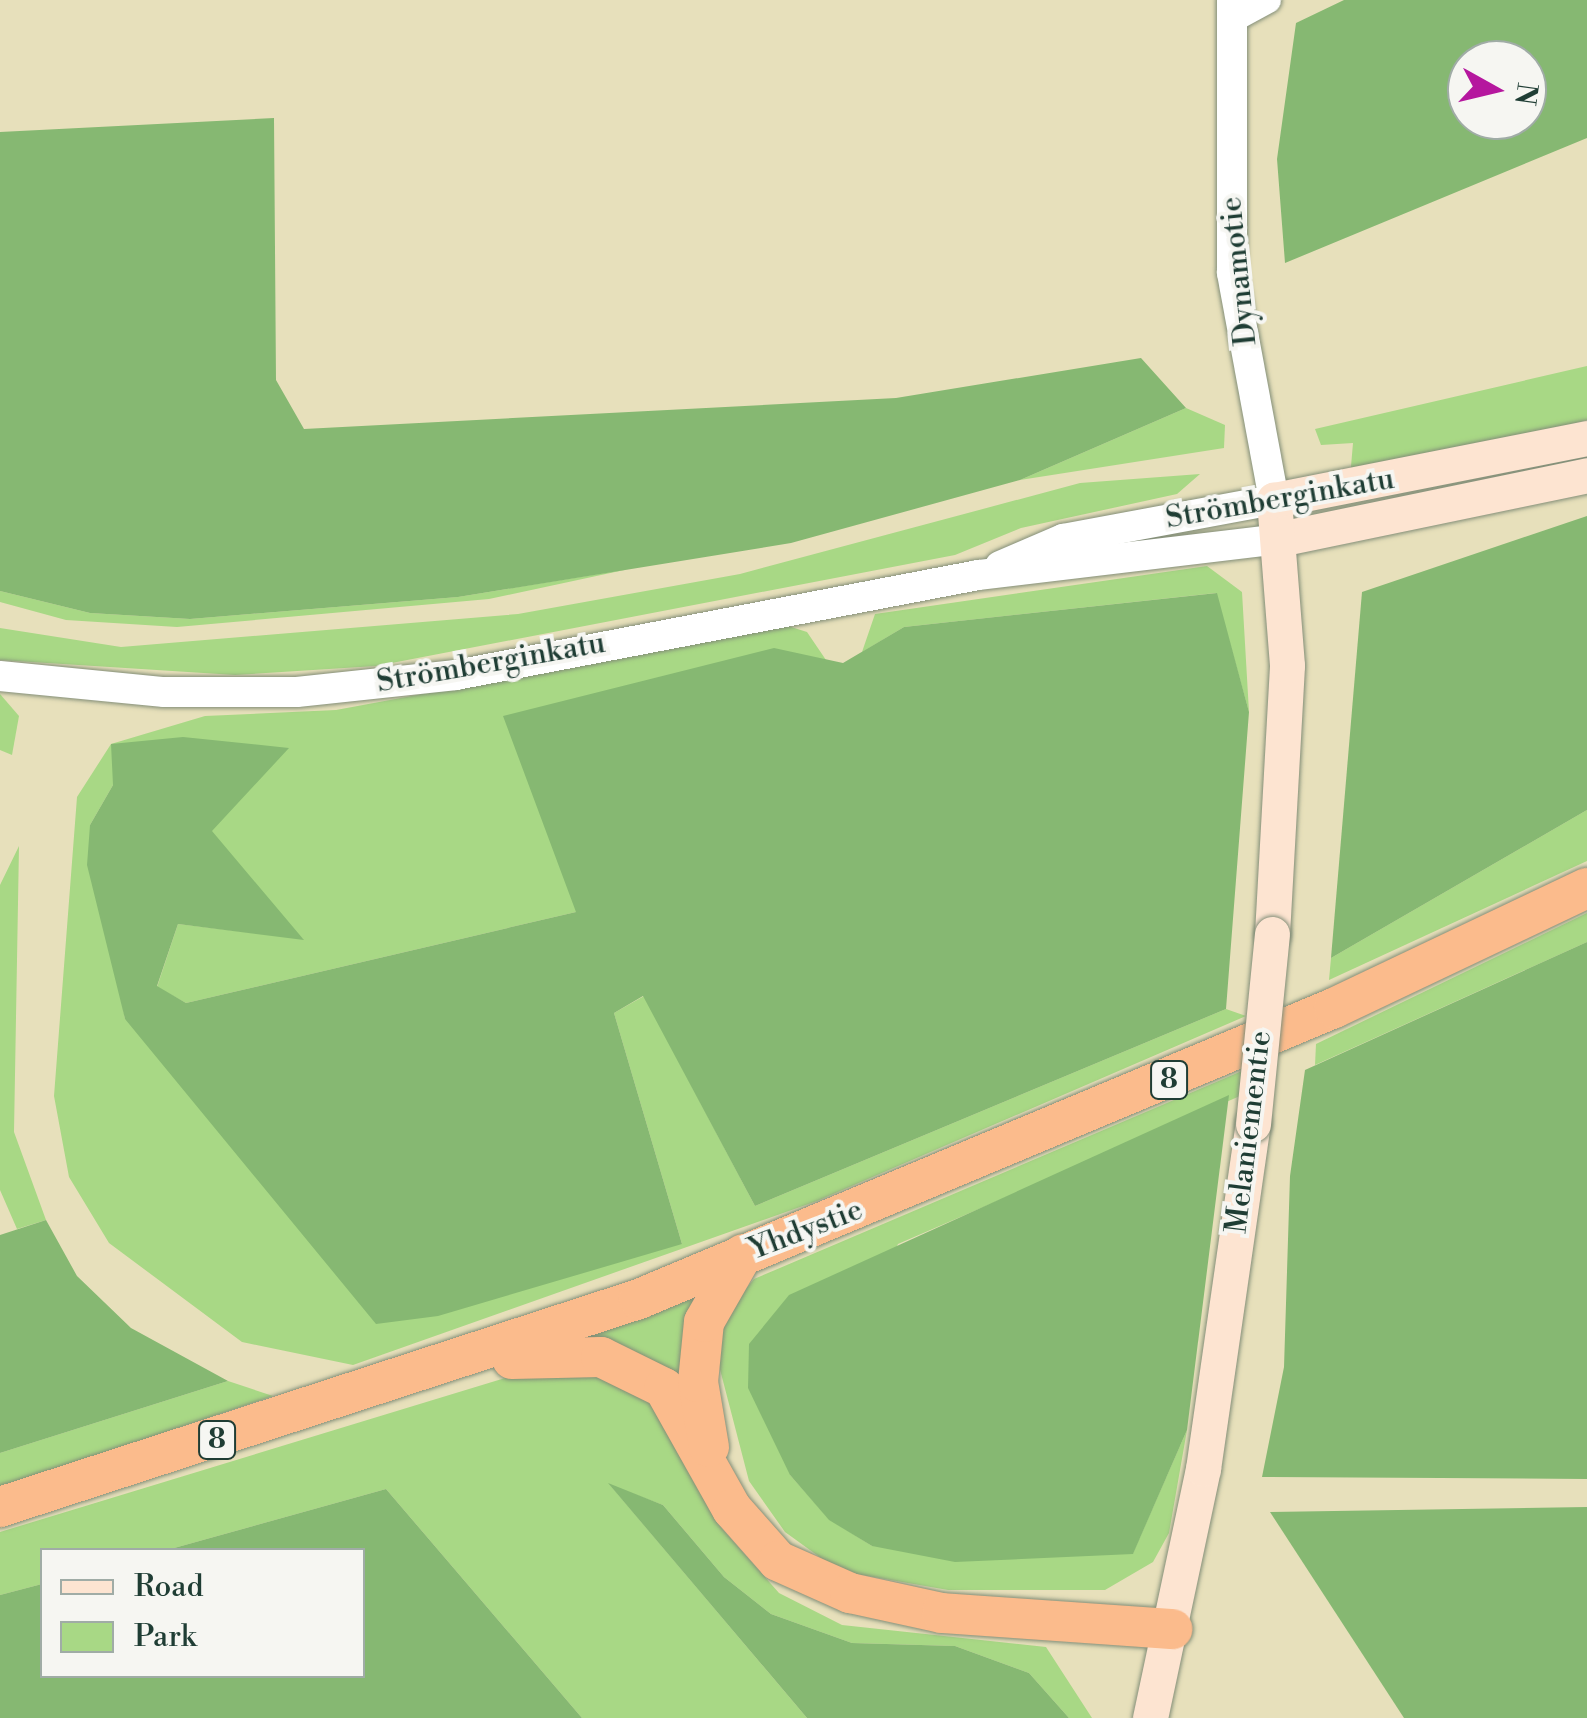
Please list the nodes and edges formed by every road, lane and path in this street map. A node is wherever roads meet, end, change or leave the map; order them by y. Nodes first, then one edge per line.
1 (1268, 0) edge
2 (1232, 10) edge
3 (1587, 438) edge
4 (1587, 475) edge
5 (1274, 500) junction
6 (1279, 539) junction
7 (978, 575) junction
8 (0, 676) edge
9 (1587, 888) edge
10 (743, 1254) junction
11 (434, 1370) junction
12 (713, 1466) junction
13 (0, 1507) edge
14 (1172, 1628) junction
15 (1150, 1718) edge

1 - 2 street
2 - 5 street, Dynamotie
3 - 5 main road, Strömberginkatu
4 - 6 main road, Strömberginkatu
5 - 6 main road, Dynamotie
5 - 7 street, Strömberginkatu
6 - 7 street, Strömberginkatu
6 - 14 main road, Melaniementie, bridge
7 - 8 street, Strömberginkatu
9 - 10 highway, Yhdystie / 8
10 - 11 highway, Yhdystie / 8
10 - 12 highway
11 - 12 highway
11 - 13 highway, Yhdystie / 8
12 - 14 highway
14 - 15 main road, Melaniementie

